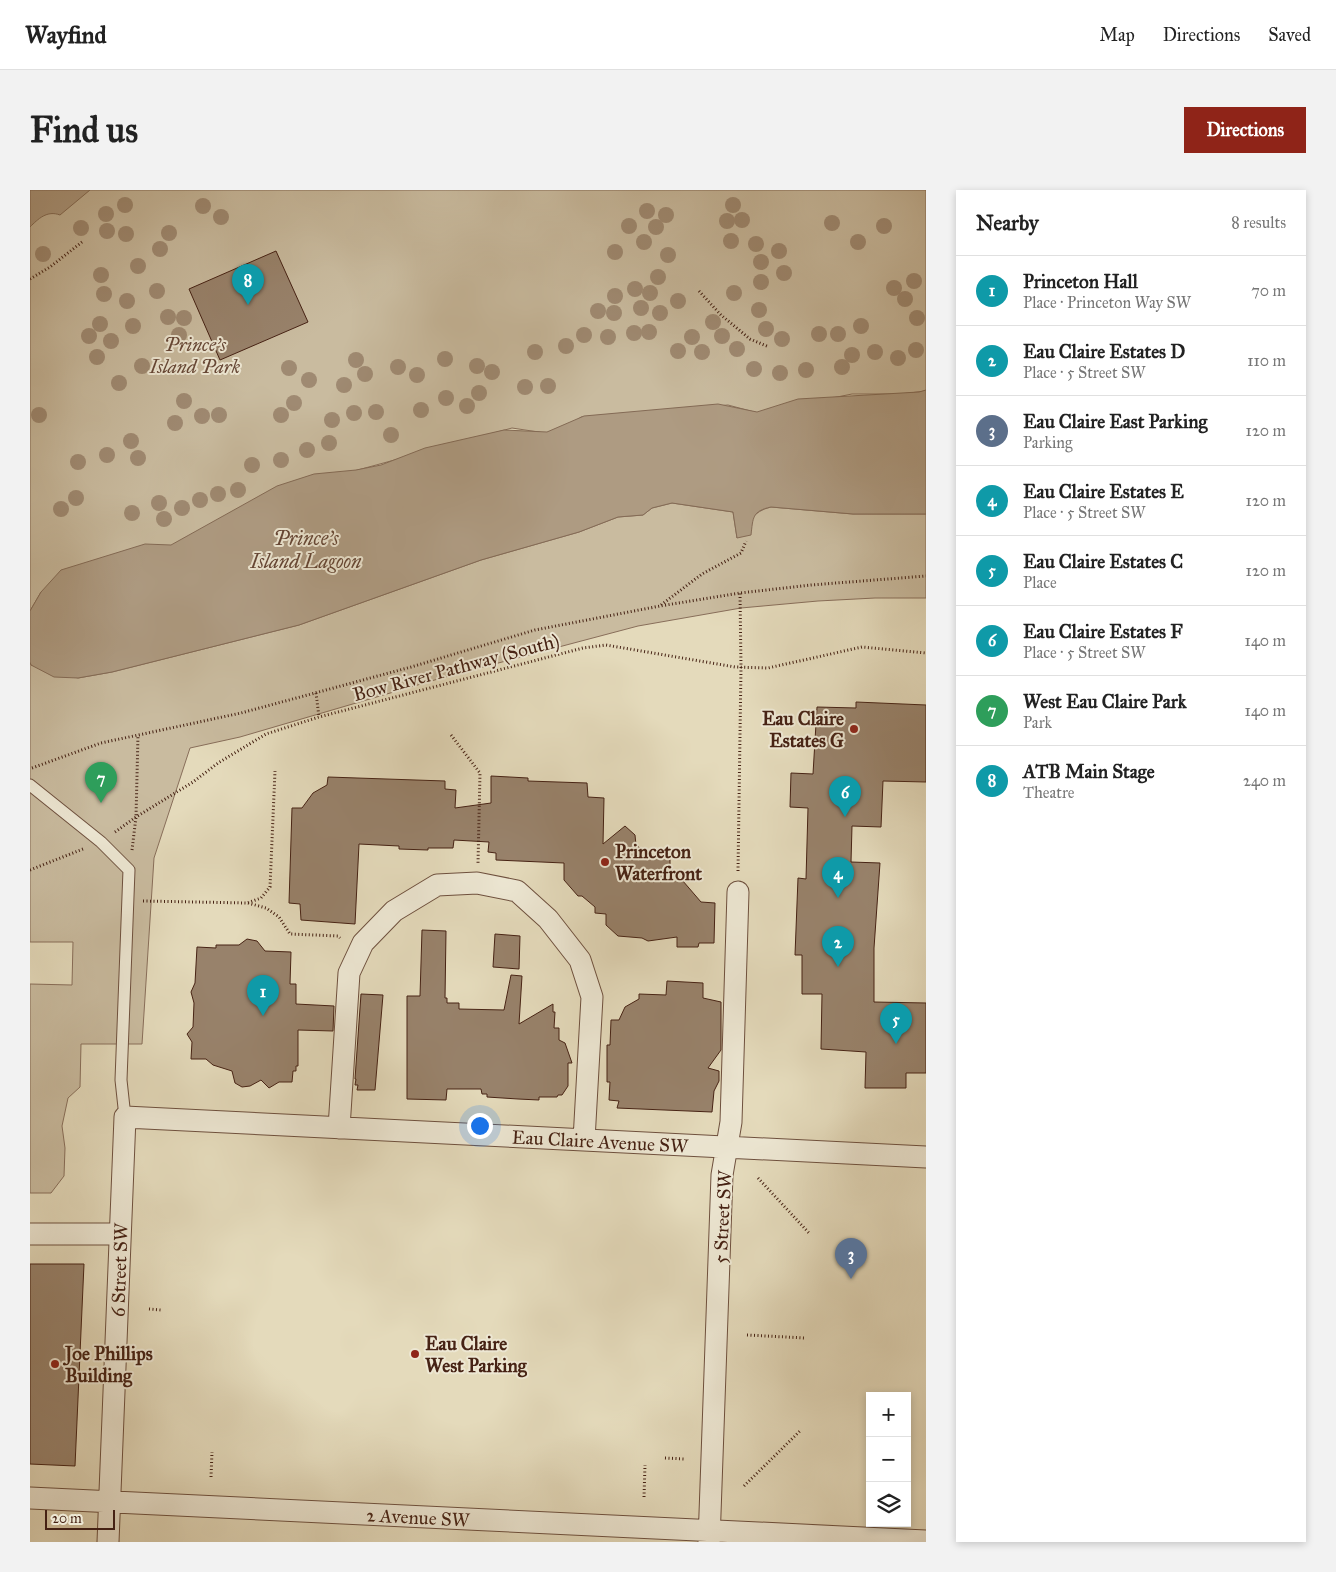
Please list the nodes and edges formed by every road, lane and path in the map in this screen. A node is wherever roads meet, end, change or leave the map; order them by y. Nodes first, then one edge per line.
1 (82, 242) dead end
2 (30, 279) edge
3 (698, 291) dead end
4 (769, 347) dead end
5 (746, 541) dead end
6 (926, 576) edge
7 (740, 593) junction
8 (660, 606) junction
9 (926, 653) edge
10 (741, 667) junction
11 (316, 693) junction
12 (319, 717) junction
13 (138, 735) junction
14 (452, 735) dead end
15 (30, 769) edge
16 (274, 771) dead end
17 (30, 785) edge
18 (136, 817) junction
19 (101, 842) junction
20 (30, 870) edge
21 (129, 870) junction
22 (477, 883) junction
23 (738, 892) joint
24 (128, 900) junction
25 (247, 903) junction
26 (359, 951) junction
27 (124, 1117) junction
28 (339, 1128) junction
29 (584, 1140) junction
30 (727, 1147) junction
31 (926, 1157) edge
32 (758, 1178) dead end
33 (809, 1233) dead end
34 (30, 1234) edge
35 (120, 1234) junction
36 (149, 1309) dead end
37 (161, 1310) dead end
38 (747, 1335) dead end
39 (805, 1338) dead end
40 (801, 1430) dead end
41 (212, 1452) dead end
42 (664, 1458) dead end
43 (684, 1459) dead end
44 (645, 1465) dead end
45 (211, 1477) dead end
46 (744, 1486) dead end
47 (644, 1497) dead end
48 (30, 1498) edge
49 (110, 1501) junction
50 (709, 1537) edge
51 (926, 1541) edge
52 (108, 1542) edge

1 - 2 path
3 - 4 path
5 - 8 path
6 - 7 path, Bow River Pathway (South)
7 - 8 path, Bow River Pathway (South)
7 - 10 path
8 - 11 path, Bow River Pathway (South)
9 - 10 path, Bow River Pathway (South)
10 - 12 path, Bow River Pathway (South)
10 - 23 path
11 - 12 path
11 - 13 path, Bow River Pathway (South)
12 - 18 path, Bow River Pathway (South)
13 - 15 path, Bow River Pathway (South)
13 - 18 path
14 - 22 path
16 - 25 path
17 - 19 lane
18 - 19 path, Bow River Pathway (South)
18 - 21 path
19 - 20 path, Bow River Pathway (South)
19 - 21 lane
21 - 24 lane
22 - 26 street
22 - 29 street
23 - 30 street, 5 Street SW
24 - 25 path
24 - 27 lane
25 - 26 path
26 - 28 street
27 - 28 street, Eau Claire Avenue SW
27 - 35 street, 6 Street SW
28 - 29 street, Eau Claire Avenue SW
29 - 30 street, Eau Claire Avenue SW
30 - 31 street, Eau Claire Avenue SW
30 - 50 street, 5 Street SW
32 - 33 path
34 - 35 street
35 - 49 street, 6 Street SW
36 - 37 path
38 - 39 path
40 - 46 path
41 - 45 path
42 - 43 path
44 - 47 path
48 - 49 street, 2 Avenue SW
49 - 50 street, 2 Avenue SW
49 - 52 street, 6 Street SW
50 - 51 street, 2 Avenue SW

